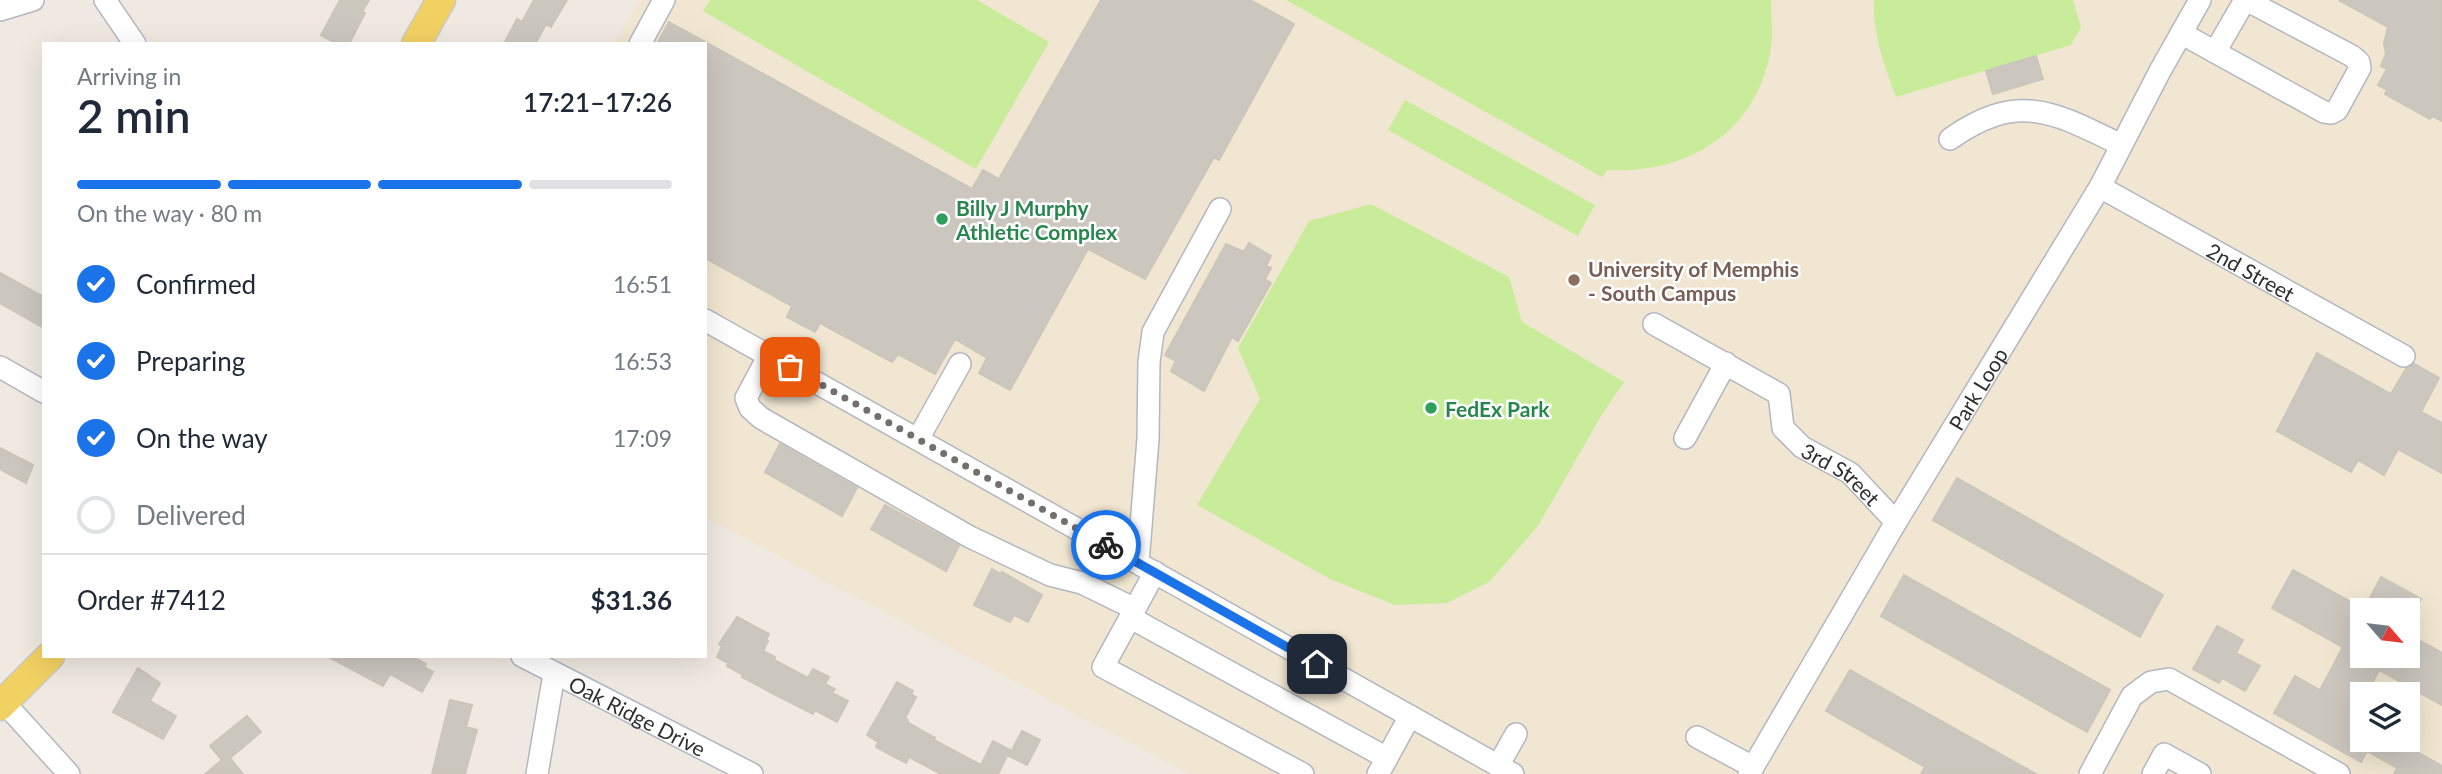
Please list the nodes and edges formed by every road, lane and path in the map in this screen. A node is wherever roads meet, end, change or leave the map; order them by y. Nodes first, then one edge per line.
1 (33, 0) edge
2 (105, 0) edge
3 (441, 0) edge
4 (664, 0) edge
5 (2200, 0) edge
6 (2245, 0) edge
7 (0, 10) edge
8 (2181, 33) junction
9 (134, 42) edge
10 (417, 42) edge
11 (641, 42) edge
12 (2215, 52) junction
13 (1950, 139) dead end
14 (2121, 145) junction
15 (2100, 187) junction
16 (1220, 209) dead end
17 (707, 321) edge
18 (1654, 324) dead end
19 (769, 355) junction
20 (2404, 356) dead end
21 (1726, 363) junction
22 (960, 364) dead end
23 (0, 367) edge
24 (42, 391) edge
25 (1685, 438) dead end
26 (918, 439) junction
27 (1896, 522) junction
28 (1147, 568) junction
29 (1133, 614) junction
30 (48, 658) edge
31 (526, 658) edge
32 (554, 674) junction
33 (2, 702) edge
34 (1410, 716) junction
35 (1516, 734) dead end
36 (1697, 737) dead end
37 (1382, 766) edge
38 (1506, 770) edge
39 (1751, 771) edge
40 (69, 774) edge
41 (537, 774) edge
42 (752, 774) edge
43 (1303, 774) edge
44 (2090, 774) edge
45 (2153, 774) edge
46 (2200, 774) edge
47 (2339, 774) edge

1 - 7 street
2 - 9 street
3 - 10 main road
4 - 11 street
5 - 8 street, Park Loop
6 - 12 street
6 - 12 street
8 - 12 street
8 - 14 street, Park Loop
13 - 14 street
14 - 15 street, Park Loop
15 - 20 street, 2nd Street
15 - 27 street, Park Loop
16 - 28 street
17 - 19 street
18 - 21 street
19 - 26 street
19 - 29 street
21 - 25 street
21 - 27 street, 3rd Street
22 - 26 street
23 - 24 street
26 - 28 street
27 - 39 street, Park Loop
28 - 29 street
28 - 34 street
29 - 37 street
29 - 43 street
30 - 33 main road
31 - 32 street, Oak Ridge Drive
32 - 41 street
32 - 42 street, Oak Ridge Drive
33 - 40 street
34 - 37 street
34 - 38 street
35 - 38 street
36 - 39 street
44 - 47 street
45 - 46 street

